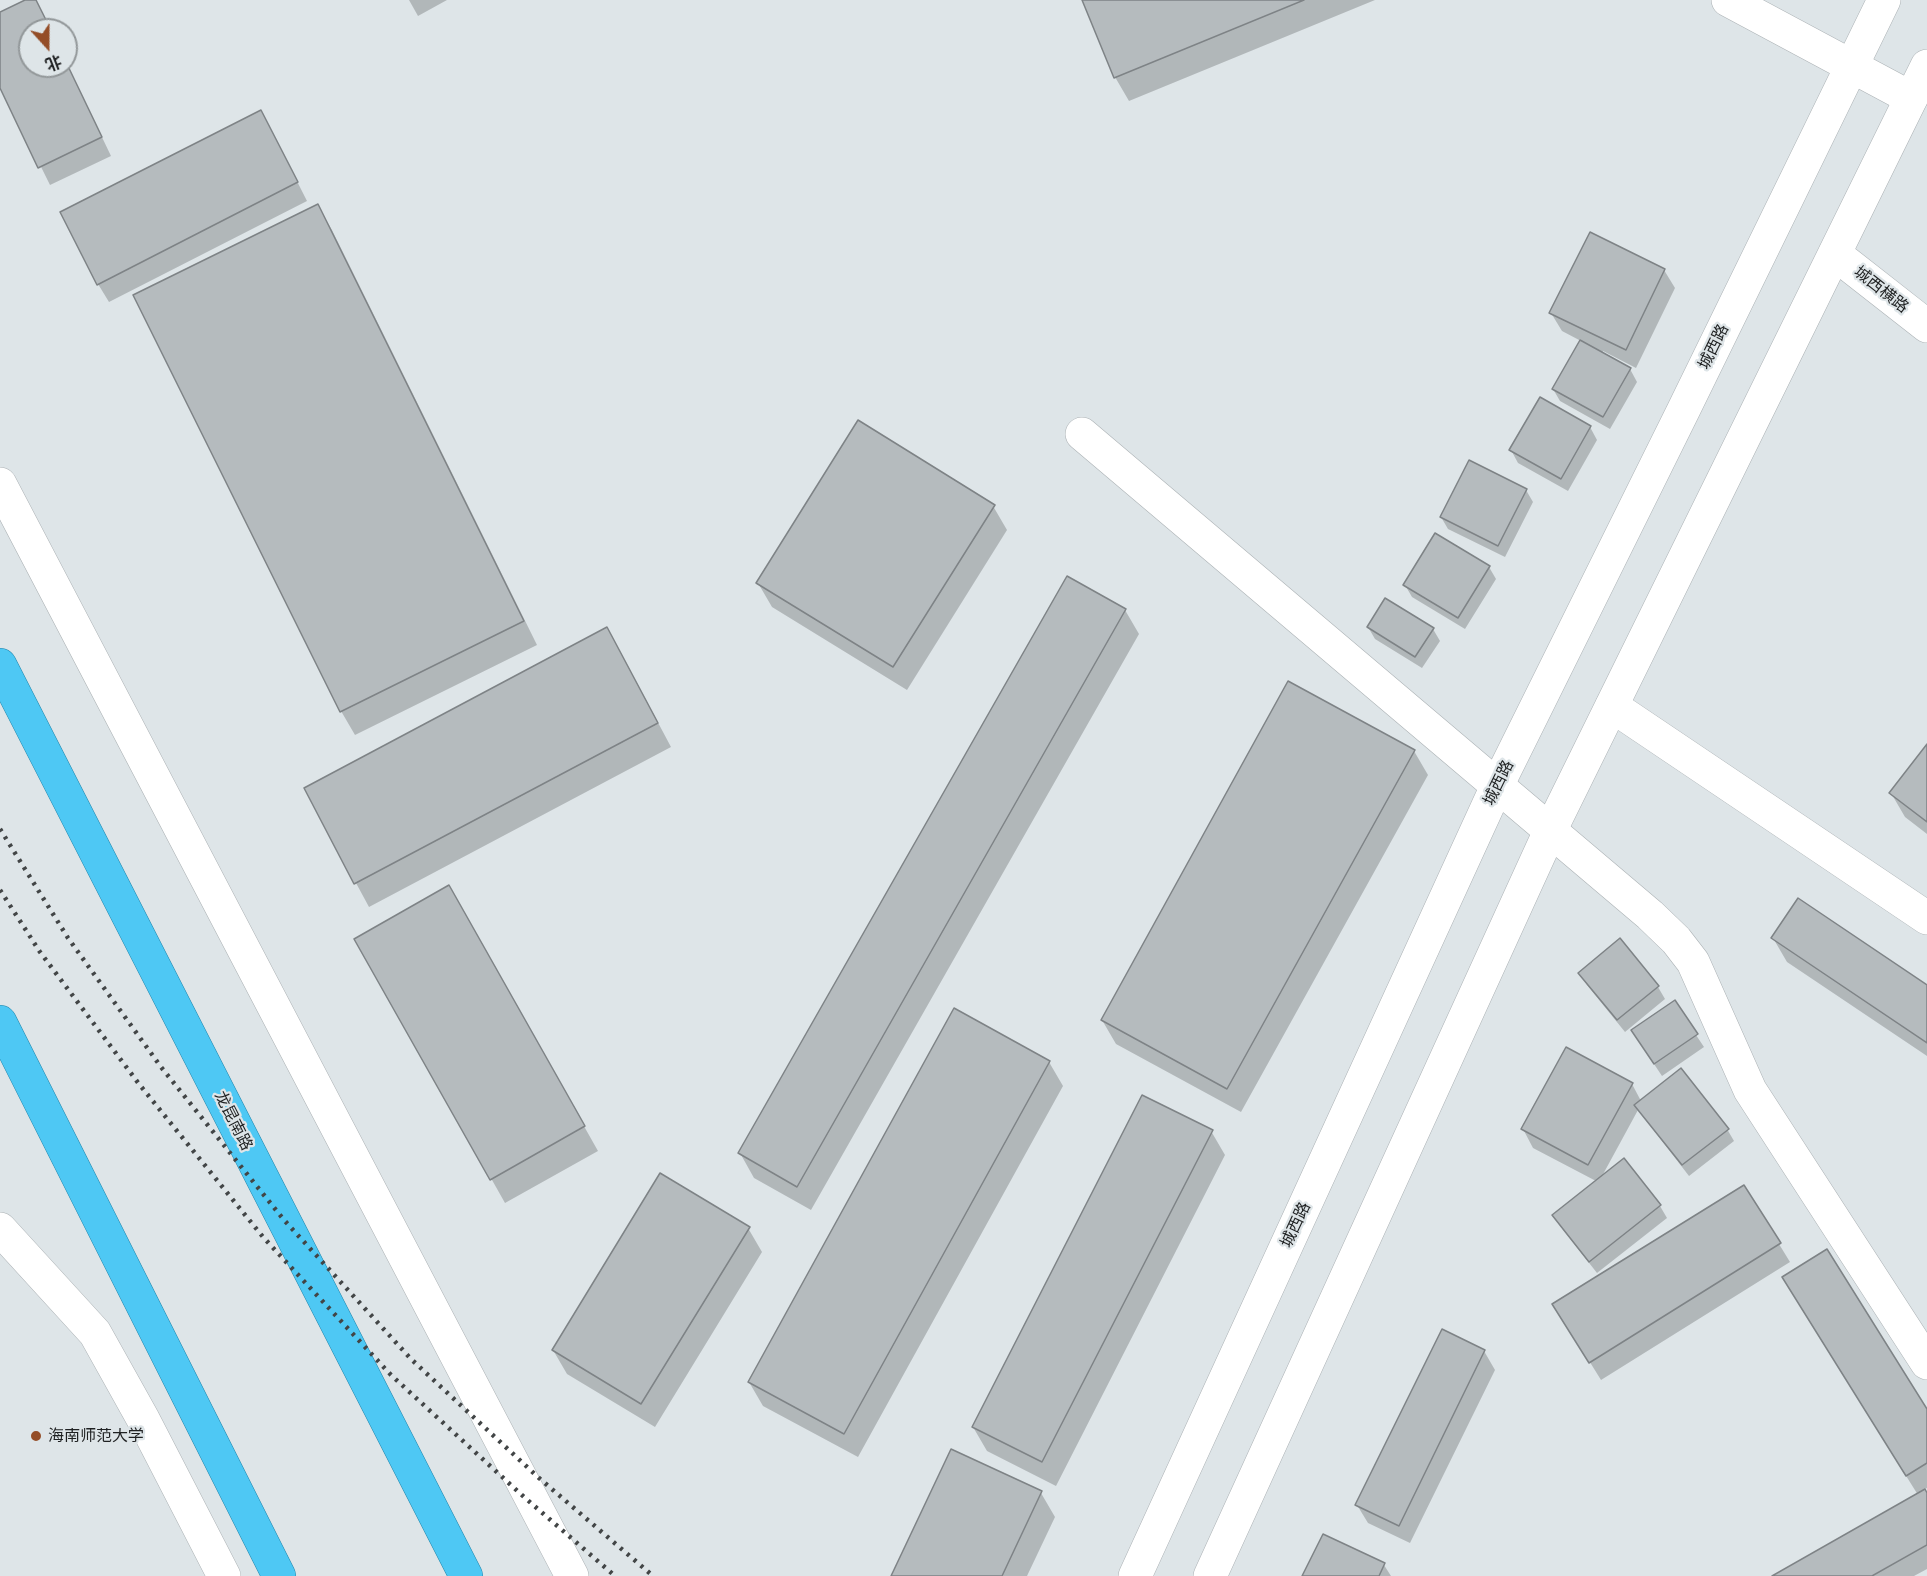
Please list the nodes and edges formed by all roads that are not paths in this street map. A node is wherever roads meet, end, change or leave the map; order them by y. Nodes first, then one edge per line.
1 (1728, 0) edge
2 (1884, 0) edge
3 (1852, 66) junction
4 (1927, 66) edge
5 (1911, 98) junction
6 (1835, 254) junction
7 (1927, 326) edge
8 (1082, 434) dead end
9 (0, 484) edge
10 (0, 665) edge
11 (1612, 706) junction
12 (1497, 786) junction
13 (1550, 831) junction
14 (1927, 918) edge
15 (0, 1022) edge
16 (0, 1229) edge
17 (1927, 1363) edge
18 (224, 1576) edge
19 (279, 1576) edge
20 (466, 1576) edge
21 (572, 1576) edge
22 (1135, 1576) edge
23 (1209, 1576) edge

1 - 3 main road
2 - 3 main road, 城西路
3 - 5 main road
3 - 12 main road, 城西路
4 - 5 main road
5 - 6 main road
6 - 7 main road, 城西横路
6 - 11 main road
8 - 12 main road
9 - 21 main road
10 - 20 highway, 龙昆南路
11 - 13 main road
11 - 14 main road
12 - 13 main road
12 - 22 main road, 城西路
13 - 17 main road
13 - 23 main road
15 - 19 highway
16 - 18 main road

